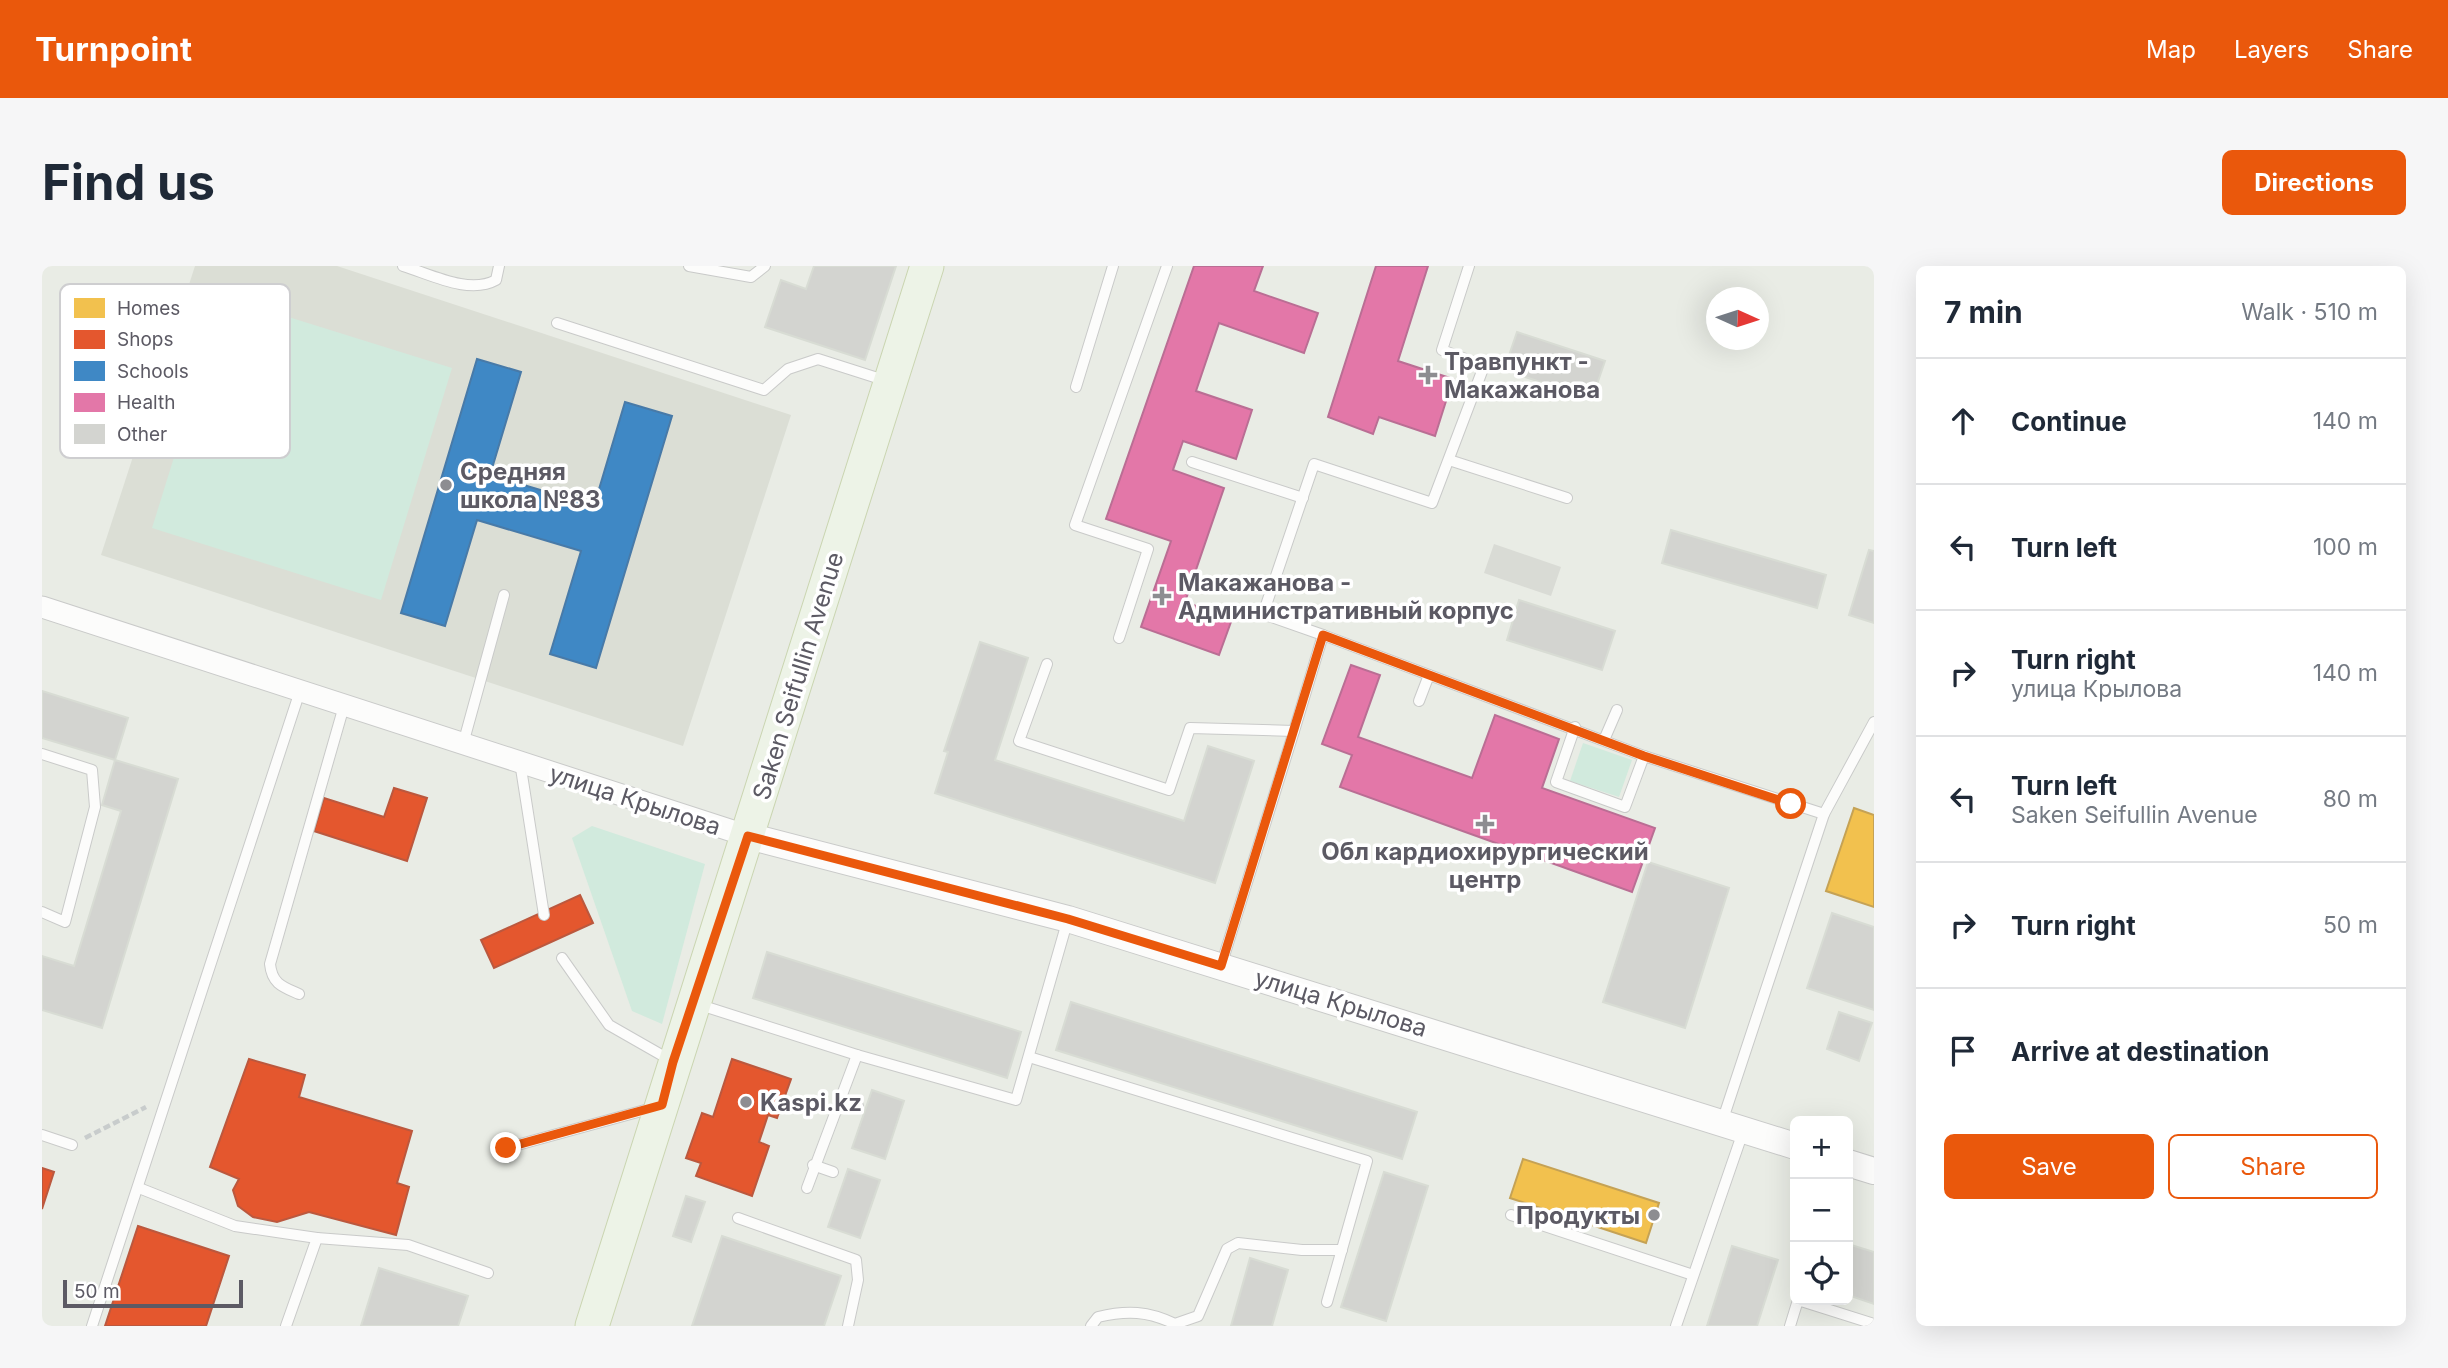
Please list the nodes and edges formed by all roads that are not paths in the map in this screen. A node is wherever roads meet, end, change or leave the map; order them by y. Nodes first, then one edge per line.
1 (403, 266) edge
2 (499, 266) edge
3 (689, 266) edge
4 (765, 266) edge
5 (927, 266) edge
6 (1113, 266) edge
7 (1167, 266) edge
8 (1469, 266) edge
9 (557, 323) dead end
10 (890, 382) junction
11 (1076, 387) dead end
12 (1449, 460) junction
13 (1192, 462) dead end
14 (1303, 498) junction
15 (1567, 498) dead end
16 (504, 595) dead end
17 (42, 607) edge
18 (1323, 635) junction
19 (1119, 638) dead end
20 (1047, 664) dead end
21 (1429, 675) junction
22 (300, 691) junction
23 (1419, 701) dead end
24 (344, 706) junction
25 (1617, 710) dead end
26 (1874, 722) edge
27 (1574, 727) junction
28 (1294, 731) junction
29 (1604, 740) junction
30 (463, 744) junction
31 (42, 754) edge
32 (1644, 756) junction
33 (520, 762) junction
34 (1824, 814) junction
35 (748, 836) junction
36 (42, 912) edge
37 (544, 915) dead end
38 (1068, 919) junction
39 (562, 958) dead end
40 (1221, 966) junction
41 (299, 994) dead end
42 (694, 1003) junction
43 (857, 1055) junction
44 (1029, 1057) junction
45 (673, 1062) junction
46 (840, 1099) junction
47 (662, 1105) junction
48 (858, 1106) dead end
49 (1733, 1126) junction
50 (42, 1135) edge
51 (1790, 1144) edge
52 (72, 1145) road end
53 (506, 1148) dead end
54 (813, 1165) junction
55 (1853, 1165) edge
56 (1874, 1171) edge
57 (833, 1172) dead end
58 (139, 1188) junction
59 (807, 1188) dead end
60 (1510, 1215) dead end
61 (738, 1218) dead end
62 (317, 1238) junction
63 (1342, 1250) junction
64 (488, 1273) dead end
65 (1693, 1275) junction
66 (1327, 1302) dead end
67 (1874, 1324) edge
68 (92, 1326) edge
69 (286, 1326) edge
70 (592, 1326) edge
71 (848, 1326) edge
72 (1091, 1326) edge
73 (1676, 1326) edge
74 (1790, 1326) edge

1 - 2 lane
3 - 4 lane
5 - 10 main road, Saken Seifullin Avenue
6 - 11 lane
7 - 19 lane
8 - 12 lane
9 - 10 lane
10 - 35 main road, Saken Seifullin Avenue
12 - 14 lane
12 - 15 lane
13 - 14 lane
14 - 18 lane
16 - 30 lane
17 - 22 street, улица Крылова
18 - 21 lane
18 - 28 lane
20 - 28 lane
21 - 23 lane
21 - 27 lane
22 - 24 street, улица Крылова
22 - 58 lane
24 - 30 street, улица Крылова
24 - 41 lane
25 - 29 lane
26 - 34 lane
27 - 29 lane
27 - 32 lane
28 - 40 lane
29 - 32 lane
30 - 33 street, улица Крылова
31 - 36 lane
32 - 34 lane
33 - 35 street, улица Крылова
33 - 37 lane
34 - 49 lane
35 - 38 street, улица Крылова
35 - 42 main road, Saken Seifullin Avenue
38 - 40 street, улица Крылова
38 - 44 lane
39 - 45 lane
40 - 49 street, улица Крылова
42 - 43 lane
42 - 45 main road, Saken Seifullin Avenue
43 - 44 lane
43 - 46 lane
44 - 63 lane
45 - 47 main road, Saken Seifullin Avenue
46 - 48 lane
46 - 54 lane
47 - 53 lane
47 - 70 main road, Saken Seifullin Avenue
49 - 51 street, улица Крылова
49 - 65 lane
50 - 52 lane
54 - 57 lane
54 - 59 lane
55 - 56 street
58 - 62 lane
58 - 68 lane
60 - 65 lane
61 - 71 lane
62 - 64 lane
62 - 69 lane
63 - 66 lane
63 - 72 lane
65 - 73 lane
67 - 74 lane

